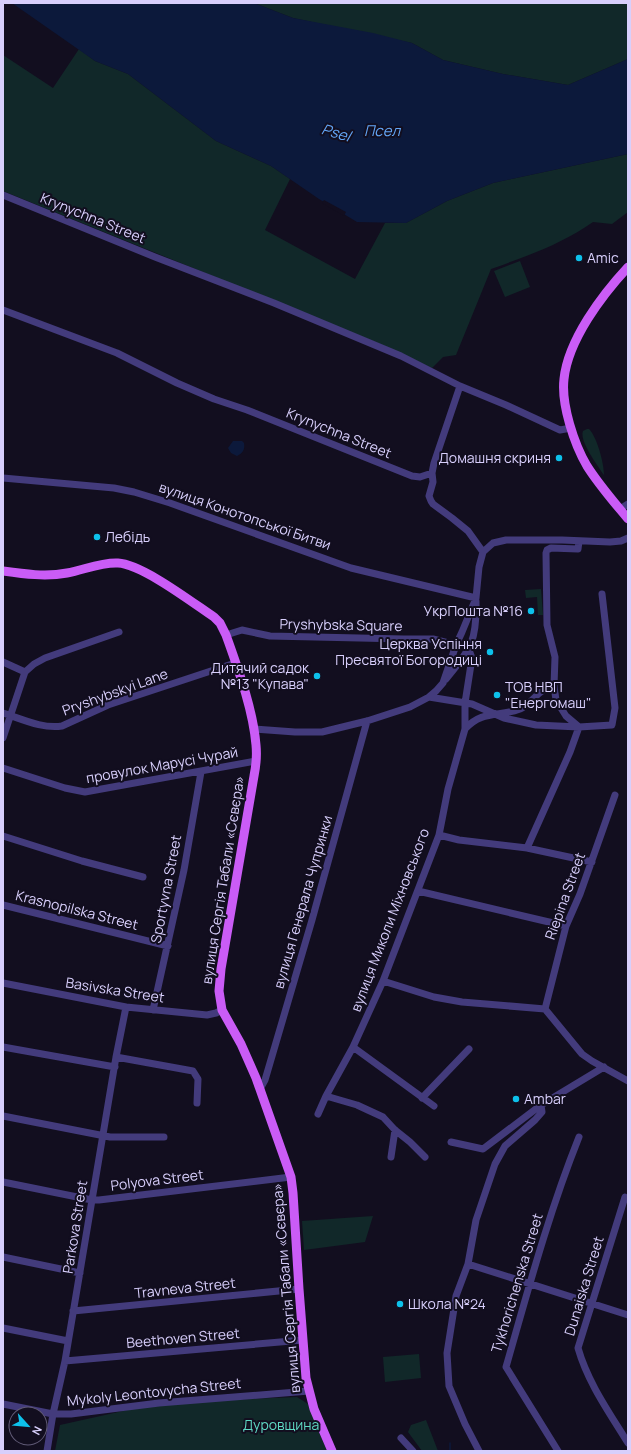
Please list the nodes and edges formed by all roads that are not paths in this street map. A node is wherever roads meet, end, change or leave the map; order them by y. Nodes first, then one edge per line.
1 (3, 195) edge
2 (628, 267) edge
3 (3, 310) edge
4 (460, 386) junction
5 (571, 428) junction
6 (432, 473) junction
7 (3, 478) edge
8 (628, 504) edge
9 (620, 509) junction
10 (628, 519) edge
11 (628, 538) edge
12 (579, 541) junction
13 (483, 552) junction
14 (3, 571) edge
15 (602, 594) dead end
16 (476, 598) junction
17 (119, 632) dead end
18 (226, 635) junction
19 (456, 645) junction
20 (469, 650) junction
21 (3, 662) edge
22 (236, 663) junction
23 (26, 672) junction
24 (443, 682) junction
25 (554, 686) junction
26 (429, 698) junction
27 (465, 703) junction
28 (3, 713) edge
29 (494, 714) junction
30 (11, 716) junction
31 (367, 721) junction
32 (579, 727) junction
33 (254, 729) junction
34 (465, 729) junction
35 (3, 738) edge
36 (256, 761) junction
37 (3, 768) edge
38 (201, 772) junction
39 (615, 795) dead end
40 (439, 835) junction
41 (3, 836) edge
42 (528, 848) junction
43 (592, 862) junction
44 (143, 877) dead end
45 (418, 891) junction
46 (3, 905) edge
47 (566, 926) junction
48 (168, 946) junction
49 (383, 981) junction
50 (3, 983) edge
51 (126, 1007) junction
52 (545, 1009) junction
53 (153, 1010) junction
54 (222, 1010) junction
55 (3, 1047) edge
56 (353, 1047) junction
57 (470, 1049) dead end
58 (116, 1057) junction
59 (115, 1067) junction
60 (604, 1067) junction
61 (628, 1080) edge
62 (260, 1089) junction
63 (326, 1096) junction
64 (422, 1098) junction
65 (197, 1103) dead end
66 (541, 1105) junction
67 (434, 1106) dead end
68 (318, 1114) dead end
69 (3, 1116) edge
70 (395, 1130) junction
71 (104, 1135) junction
72 (164, 1137) dead end
73 (579, 1137) dead end
74 (451, 1142) dead end
75 (391, 1157) dead end
76 (425, 1157) dead end
77 (291, 1177) junction
78 (3, 1182) edge
79 (625, 1197) dead end
80 (92, 1200) junction
81 (3, 1257) edge
82 (468, 1264) junction
83 (80, 1273) junction
84 (530, 1283) junction
85 (299, 1289) junction
86 (592, 1304) junction
87 (73, 1311) junction
88 (628, 1315) edge
89 (3, 1328) edge
90 (303, 1340) junction
91 (68, 1341) junction
92 (65, 1361) junction
93 (309, 1391) junction
94 (3, 1404) edge
95 (53, 1414) junction
96 (401, 1438) dead end
97 (628, 1443) edge
98 (46, 1451) edge
99 (332, 1451) edge
100 (413, 1451) edge
101 (479, 1451) edge
102 (558, 1451) edge

1 - 4 street, Krynychna Street
2 - 5 main road
3 - 6 street, Krynychna Street
4 - 5 street, Krynychna Street
4 - 6 street
5 - 9 main road
6 - 13 street
7 - 16 street, вулиця Конотопської Битви
8 - 9 street
9 - 10 main road
11 - 12 street
12 - 13 street
12 - 25 street
13 - 16 street
14 - 18 main road, вулиця Сергія Табали «Сєвєра»
15 - 32 street
16 - 19 street
16 - 20 street
17 - 23 street
18 - 19 street, Pryshybska Square
18 - 22 main road, вулиця Сергія Табали «Сєвєра»
19 - 24 street
20 - 24 street
20 - 27 street, вулиця Миколи Міхновського
21 - 23 street
22 - 30 street, Pryshybskyi Lane
22 - 33 main road, вулиця Сергія Табали «Сєвєра»
23 - 30 street
24 - 26 street
25 - 29 street
25 - 32 street
26 - 27 street
26 - 31 street
27 - 29 street
27 - 34 street, вулиця Миколи Міхновського
28 - 30 street, Pryshybskyi Lane
29 - 32 street
29 - 34 street
30 - 35 street
31 - 33 street
31 - 62 street, вулиця Генерала Чупринки
32 - 42 street
33 - 36 main road, вулиця Сергія Табали «Сєвєра»
34 - 40 street, вулиця Миколи Міхновського
36 - 38 street, провулок Марусі Чурай
36 - 54 main road, вулиця Сергія Табали «Сєвєра»
37 - 38 street, провулок Марусі Чурай
38 - 48 street, Sportyvna Street
39 - 43 street, Riepina Street
40 - 42 street
40 - 45 street, вулиця Миколи Міхновського
41 - 44 street
42 - 43 street
43 - 47 street, Riepina Street
45 - 47 street
45 - 49 street, вулиця Миколи Міхновського
46 - 48 street, Krasnopilska Street
47 - 52 street, Riepina Street
48 - 53 street, Sportyvna Street
49 - 52 street
49 - 56 street, вулиця Миколи Міхновського
50 - 51 street, Basivska Street
51 - 53 street, Basivska Street
51 - 58 street, Parkova Street
52 - 60 street
53 - 54 street, Basivska Street
54 - 62 main road, вулиця Сергія Табали «Сєвєра»
55 - 59 street
56 - 63 street, вулиця Миколи Міхновського
56 - 64 street
57 - 64 street
58 - 59 street, Parkova Street
58 - 65 street
59 - 71 street, Parkova Street
60 - 61 street
60 - 66 street
62 - 77 main road, вулиця Сергія Табали «Сєвєра»
63 - 68 street, вулиця Миколи Міхновського
63 - 70 street
64 - 67 street
66 - 74 street
66 - 82 street
69 - 71 street
70 - 75 street
70 - 76 street
71 - 72 street
71 - 80 street, Parkova Street
73 - 84 street, Tykhorichenska Street
77 - 80 street, Polyova Street
77 - 85 main road, вулиця Сергія Табали «Сєвєра»
78 - 80 street, Polyova Street
79 - 86 street, Dunaiska Street
80 - 83 street, Parkova Street
81 - 83 street
82 - 84 street
82 - 101 street
83 - 87 street, Parkova Street
84 - 86 street
84 - 102 street, Tykhorichenska Street
85 - 87 street, Travneva Street
85 - 90 main road, вулиця Сергія Табали «Сєвєра»
86 - 88 street
86 - 97 street, Dunaiska Street
87 - 91 street, Parkova Street
89 - 91 street
90 - 92 street, Beethoven Street
90 - 93 main road, вулиця Сергія Табали «Сєвєра»
91 - 92 street, Parkova Street
92 - 95 street, Parkova Street
93 - 95 street, Mykoly Leontovycha Street
93 - 99 main road, вулиця Сергія Табали «Сєвєра»
94 - 95 street, Mykoly Leontovycha Street
95 - 98 street, Parkova Street
96 - 100 street

